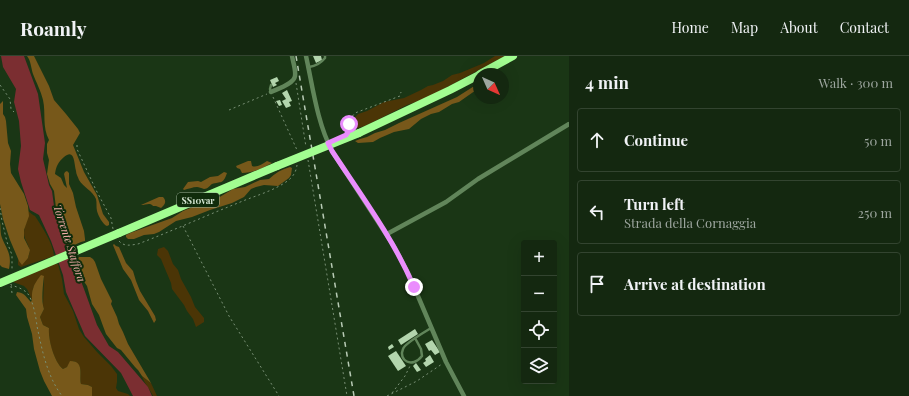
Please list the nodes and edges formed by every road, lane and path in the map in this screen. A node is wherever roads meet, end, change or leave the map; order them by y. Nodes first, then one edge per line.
1 (292, 56) edge
2 (306, 56) edge
3 (325, 56) edge
4 (513, 56) edge
5 (308, 67) junction
6 (491, 68) edge
7 (473, 78) edge
8 (294, 79) junction
9 (0, 85) edge
10 (271, 85) dead end
11 (271, 92) junction
12 (401, 92) dead end
13 (229, 110) dead end
14 (14, 112) dead end
15 (569, 124) edge
16 (348, 132) dead end
17 (77, 145) dead end
18 (306, 148) dead end
19 (298, 151) dead end
20 (308, 156) dead end
21 (297, 166) dead end
22 (0, 208) edge
23 (183, 226) junction
24 (117, 234) junction
25 (387, 234) junction
26 (12, 273) dead end
27 (12, 279) dead end
28 (0, 283) edge
29 (11, 285) junction
30 (12, 293) dead end
31 (431, 328) junction
32 (416, 338) junction
33 (446, 362) junction
34 (411, 363) junction
35 (392, 393) junction
36 (62, 396) edge
37 (279, 396) edge
38 (347, 396) edge
39 (387, 396) edge
40 (464, 396) edge

1 - 8 street
2 - 5 street
3 - 5 lane
4 - 6 highway, SS10var
5 - 25 street
7 - 24 highway, SS10var, bridge
8 - 11 street
8 - 18 path
9 - 14 path
10 - 11 lane
11 - 13 path
11 - 19 path
12 - 16 path
15 - 25 street
17 - 24 path
20 - 38 path
21 - 23 path
22 - 26 path
23 - 24 path
23 - 37 path
24 - 28 highway, bridge
25 - 31 street
27 - 29 path
29 - 30 path
29 - 36 path
31 - 32 lane
31 - 33 street
32 - 34 lane
32 - 34 lane
33 - 35 path
33 - 40 street
34 - 35 path
35 - 39 path

